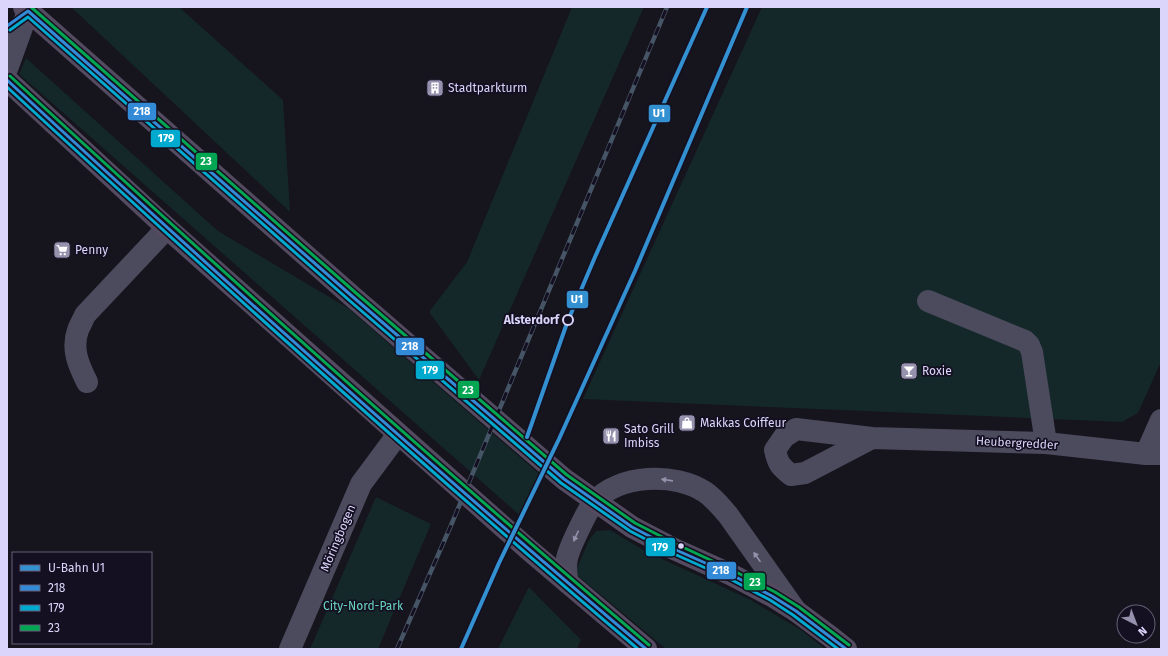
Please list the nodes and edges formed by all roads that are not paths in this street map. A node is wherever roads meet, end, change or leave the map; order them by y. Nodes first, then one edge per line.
1 (26, 9) edge
2 (7, 26) edge
3 (7, 69) edge
4 (7, 80) edge
5 (166, 228) junction
6 (928, 301) dead end
7 (87, 382) dead end
8 (1161, 420) edge
9 (398, 434) junction
10 (872, 438) dead end
11 (1046, 443) junction
12 (1154, 454) edge
13 (594, 502) junction
14 (568, 583) junction
15 (796, 611) junction
16 (290, 649) edge
17 (646, 649) edge
18 (846, 649) edge

1 - 2 street
1 - 3 street
1 - 13 main road
4 - 5 main road
5 - 7 street
5 - 9 main road
6 - 11 street
8 - 12 street
9 - 14 main road
9 - 16 street, Möringbogen
10 - 11 street, Heubergredder
11 - 12 street, Heubergredder
13 -> 14 street
13 - 15 main road
15 -> 13 street
14 - 17 main road
15 - 18 main road

